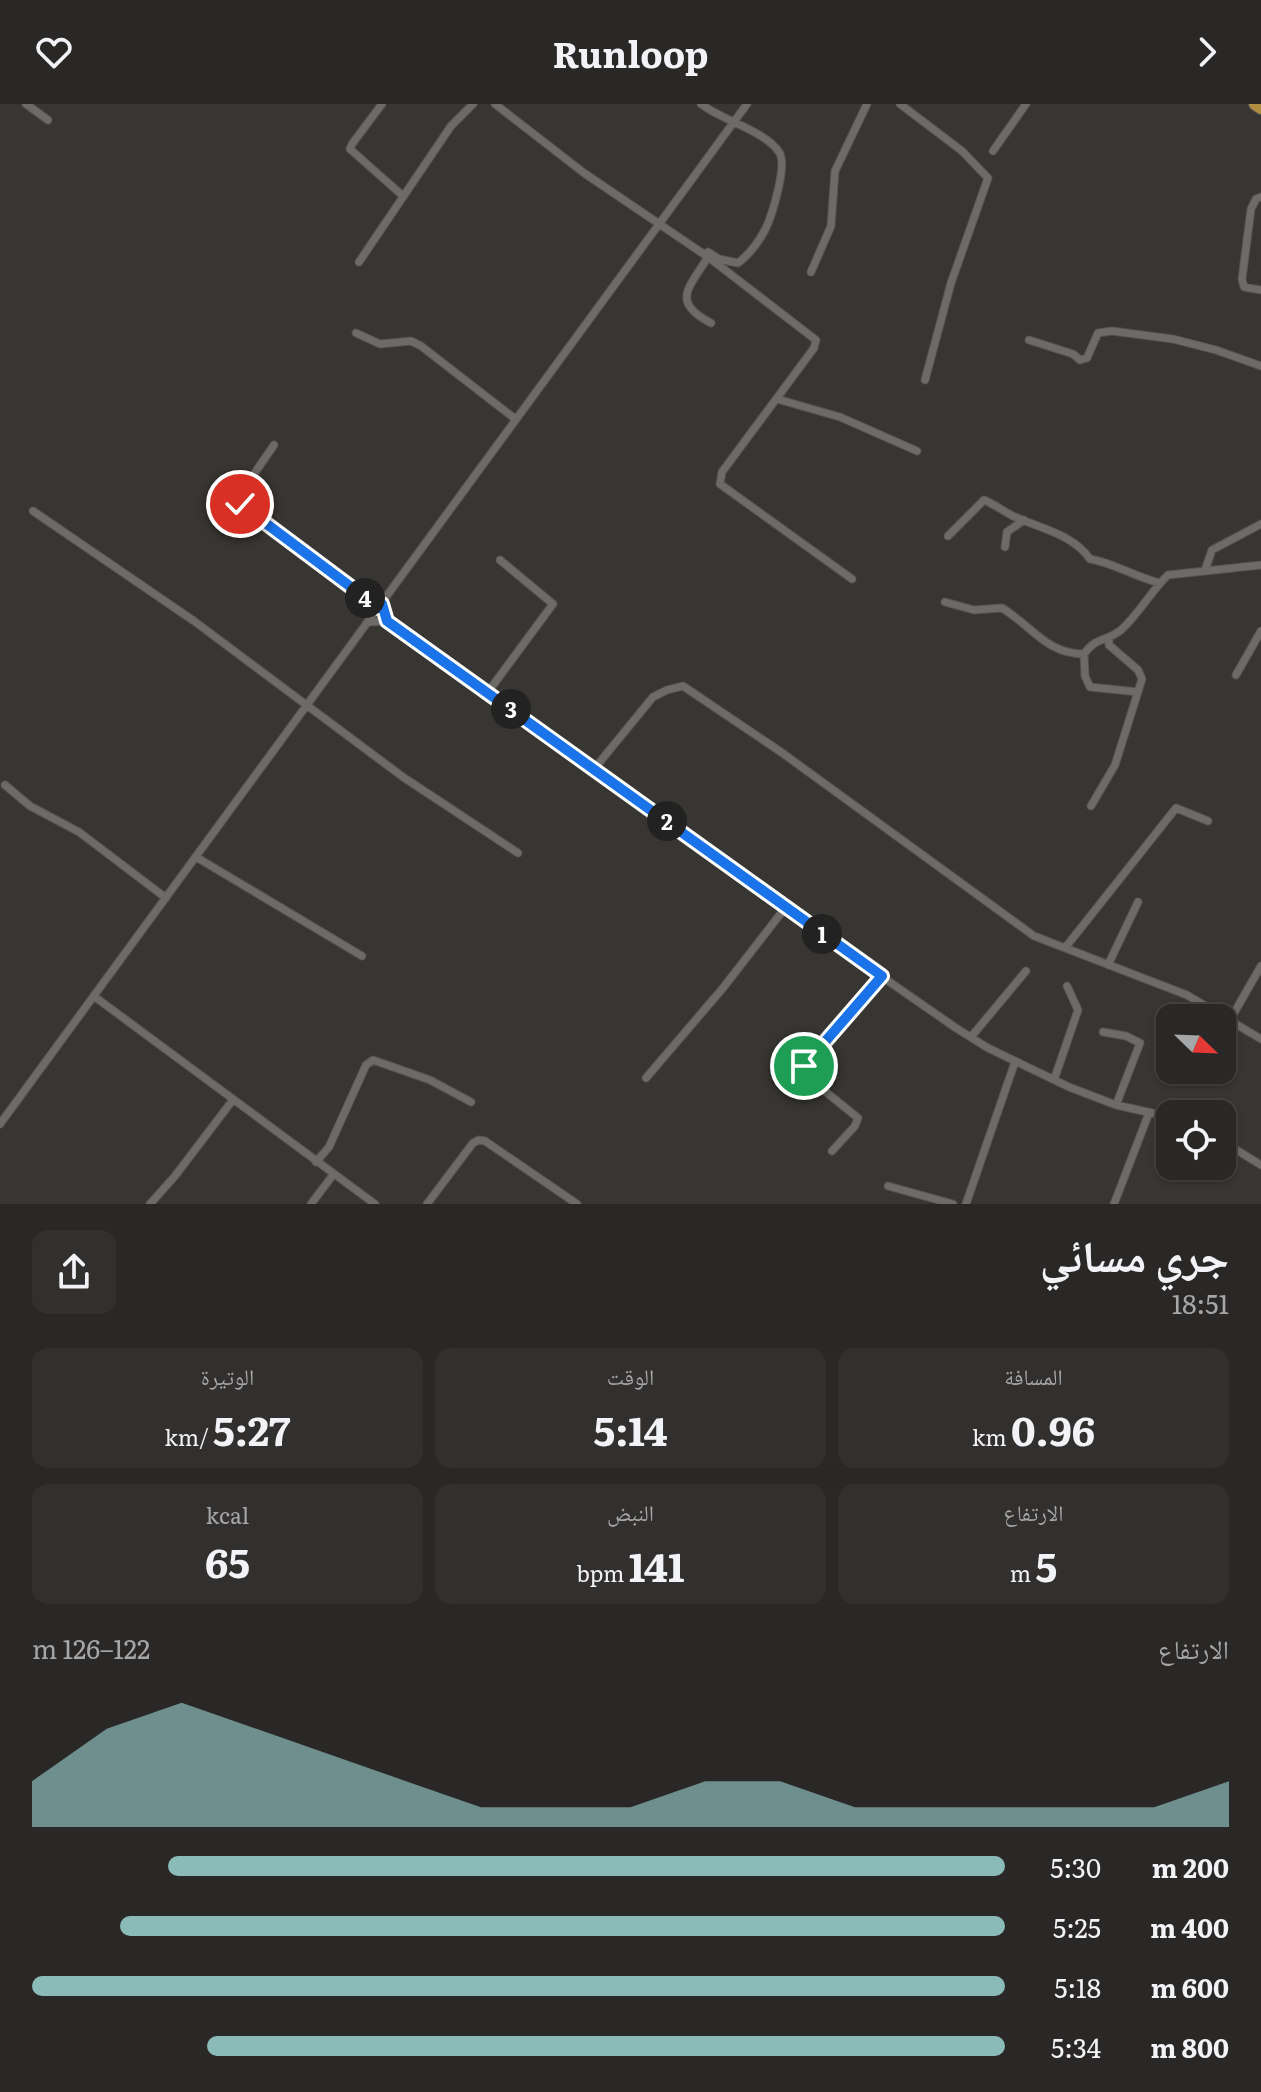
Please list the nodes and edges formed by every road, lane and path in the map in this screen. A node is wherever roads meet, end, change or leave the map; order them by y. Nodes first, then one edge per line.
1 (26, 104) edge
2 (382, 104) edge
3 (473, 104) edge
4 (495, 104) edge
5 (701, 104) edge
6 (747, 104) edge
7 (867, 104) edge
8 (900, 104) edge
9 (1026, 104) edge
10 (1255, 104) edge
11 (1261, 108) edge
12 (48, 120) dead end
13 (733, 123) junction
14 (993, 151) dead end
15 (403, 196) junction
16 (1261, 197) edge
17 (658, 222) junction
18 (708, 257) junction
19 (359, 262) dead end
20 (811, 272) dead end
21 (1261, 290) edge
22 (711, 323) dead end
23 (356, 333) dead end
24 (1029, 340) dead end
25 (1261, 366) edge
26 (925, 380) dead end
27 (777, 399) junction
28 (514, 418) junction
29 (274, 445) dead end
30 (917, 451) dead end
31 (33, 511) dead end
32 (1024, 520) junction
33 (1261, 524) edge
34 (948, 536) dead end
35 (1005, 547) dead end
36 (500, 560) dead end
37 (1261, 565) edge
38 (1205, 570) junction
39 (852, 579) dead end
40 (1160, 583) junction
41 (945, 602) dead end
42 (381, 606) junction
43 (387, 621) junction
44 (370, 622) junction
45 (1261, 631) edge
46 (1109, 638) junction
47 (1084, 654) junction
48 (1236, 675) dead end
49 (488, 692) junction
50 (1138, 692) junction
51 (307, 707) junction
52 (594, 769) junction
53 (5, 785) dead end
54 (1091, 806) dead end
55 (1208, 821) dead end
56 (518, 853) dead end
57 (196, 857) junction
58 (166, 898) junction
59 (1138, 902) dead end
60 (785, 908) junction
61 (1065, 948) junction
62 (362, 956) dead end
63 (1108, 965) junction
64 (1261, 966) edge
65 (1026, 971) dead end
66 (882, 976) junction
67 (1067, 986) dead end
68 (95, 997) junction
69 (1202, 1004) edge
70 (1236, 1010) edge
71 (1236, 1024) edge
72 (1103, 1032) dead end
73 (971, 1037) junction
74 (1261, 1039) edge
75 (1015, 1062) junction
76 (646, 1078) dead end
77 (1054, 1080) junction
78 (232, 1101) junction
79 (471, 1102) dead end
80 (1116, 1105) junction
81 (1149, 1113) junction
82 (1156, 1114) edge
83 (0, 1124) edge
84 (1236, 1150) edge
85 (832, 1151) dead end
86 (316, 1162) junction
87 (1261, 1165) edge
88 (333, 1175) junction
89 (888, 1186) dead end
90 (150, 1204) edge
91 (311, 1204) edge
92 (375, 1204) edge
93 (427, 1204) edge
94 (577, 1204) edge
95 (953, 1204) edge
96 (966, 1204) edge
97 (1114, 1204) edge

1 - 12 street
2 - 15 street
3 - 15 street
4 - 17 street
5 - 13 street
6 - 13 street
7 - 20 street
8 - 26 street
9 - 14 street
10 - 11 highway
13 - 17 street
13 - 17 street
15 - 19 street
16 - 21 street
17 - 18 street
17 - 28 street
18 - 22 street
18 - 27 street
23 - 28 street
24 - 25 street
27 - 30 street
27 - 39 street
28 - 42 street
29 - 42 street
31 - 51 street
32 - 34 street
32 - 35 street
32 - 40 street
33 - 38 street
36 - 49 street
37 - 38 street
38 - 40 street
40 - 46 street
41 - 47 street
42 - 43 street
42 - 44 street
43 - 44 street
43 - 49 street
44 - 51 street
45 - 48 street
46 - 47 street
46 - 50 street
47 - 50 street
49 - 52 street
50 - 54 street
51 - 56 street
51 - 57 street
52 - 60 street
52 - 61 street
53 - 58 street
55 - 61 street
57 - 58 street
57 - 62 street
58 - 68 street
59 - 63 street
60 - 66 street
60 - 76 street
61 - 63 street
63 - 69 street
64 - 70 street
65 - 73 street
66 - 73 street
66 - 85 street
67 - 77 street
68 - 78 street
68 - 83 street
71 - 74 street
72 - 80 street
73 - 75 street
75 - 77 street
75 - 96 street
77 - 80 street
78 - 86 street
78 - 90 street
79 - 86 street
80 - 81 street
81 - 82 street
81 - 97 street
84 - 87 street
86 - 88 street
88 - 91 street
88 - 92 street
89 - 95 street
93 - 94 street

